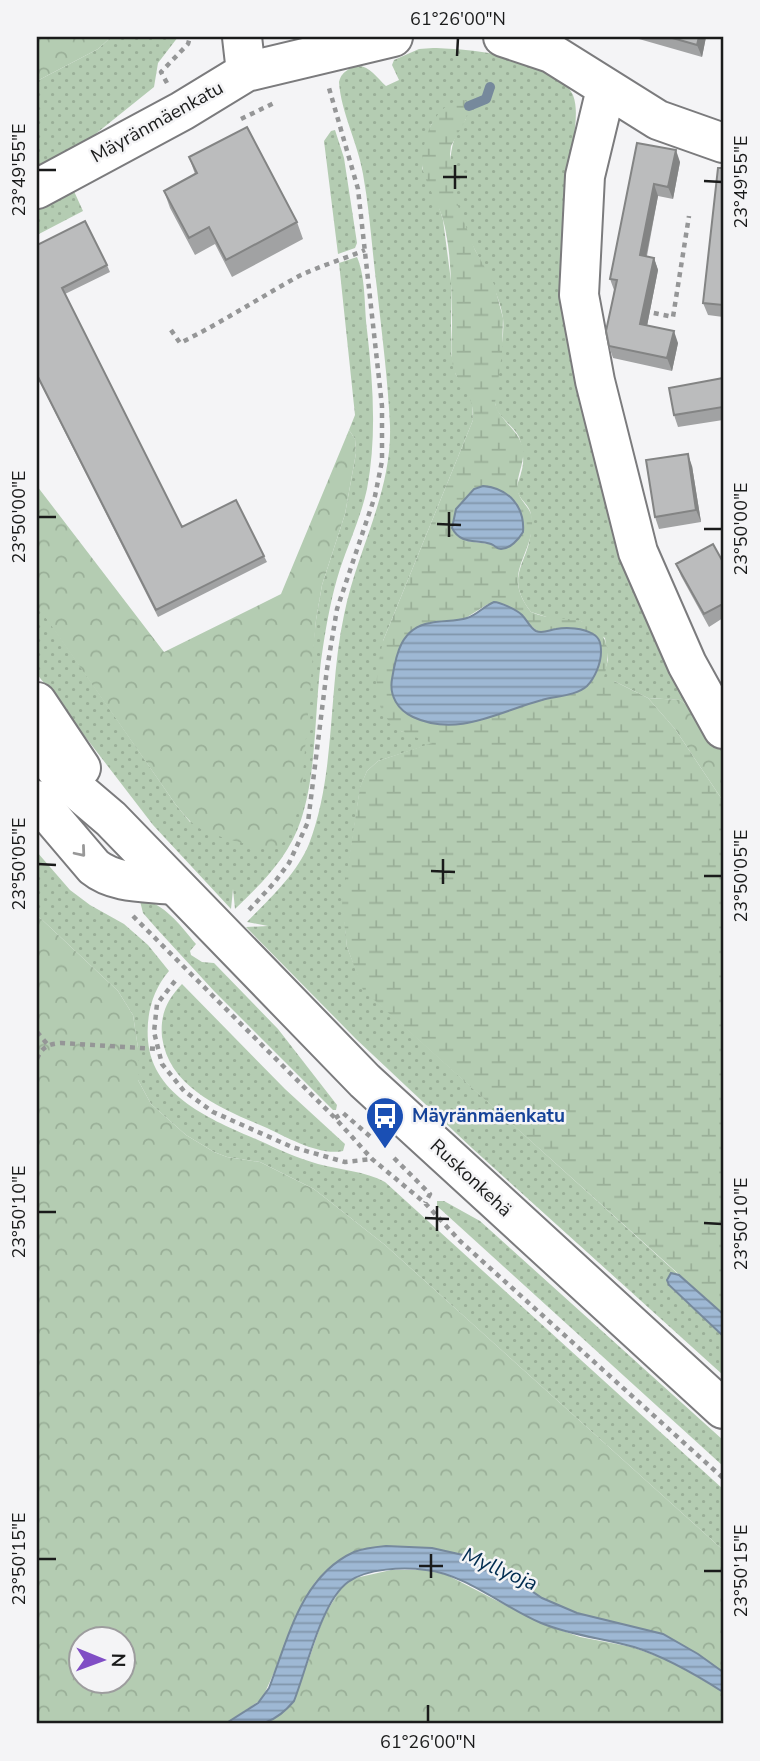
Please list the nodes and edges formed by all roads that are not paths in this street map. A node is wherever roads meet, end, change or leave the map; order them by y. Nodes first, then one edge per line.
1 (393, 37) edge
2 (503, 37) edge
3 (244, 54) edge
4 (606, 89) junction
5 (723, 143) edge
6 (37, 189) edge
7 (37, 702) edge
8 (723, 729) edge
9 (37, 746) edge
10 (37, 800) edge
11 (111, 819) junction
12 (173, 885) junction
13 (723, 1409) edge

1 - 3 main road, Mäyränmäenkatu
2 - 4 main road
3 - 6 main road, Mäyränmäenkatu
4 - 5 main road
4 - 8 main road
7 - 11 main road, Ruskonkehä
9 - 11 main road, Ruskonkehä
10 -> 12 main road
11 - 12 main road, Ruskonkehä
12 - 13 main road, Ruskonkehä

